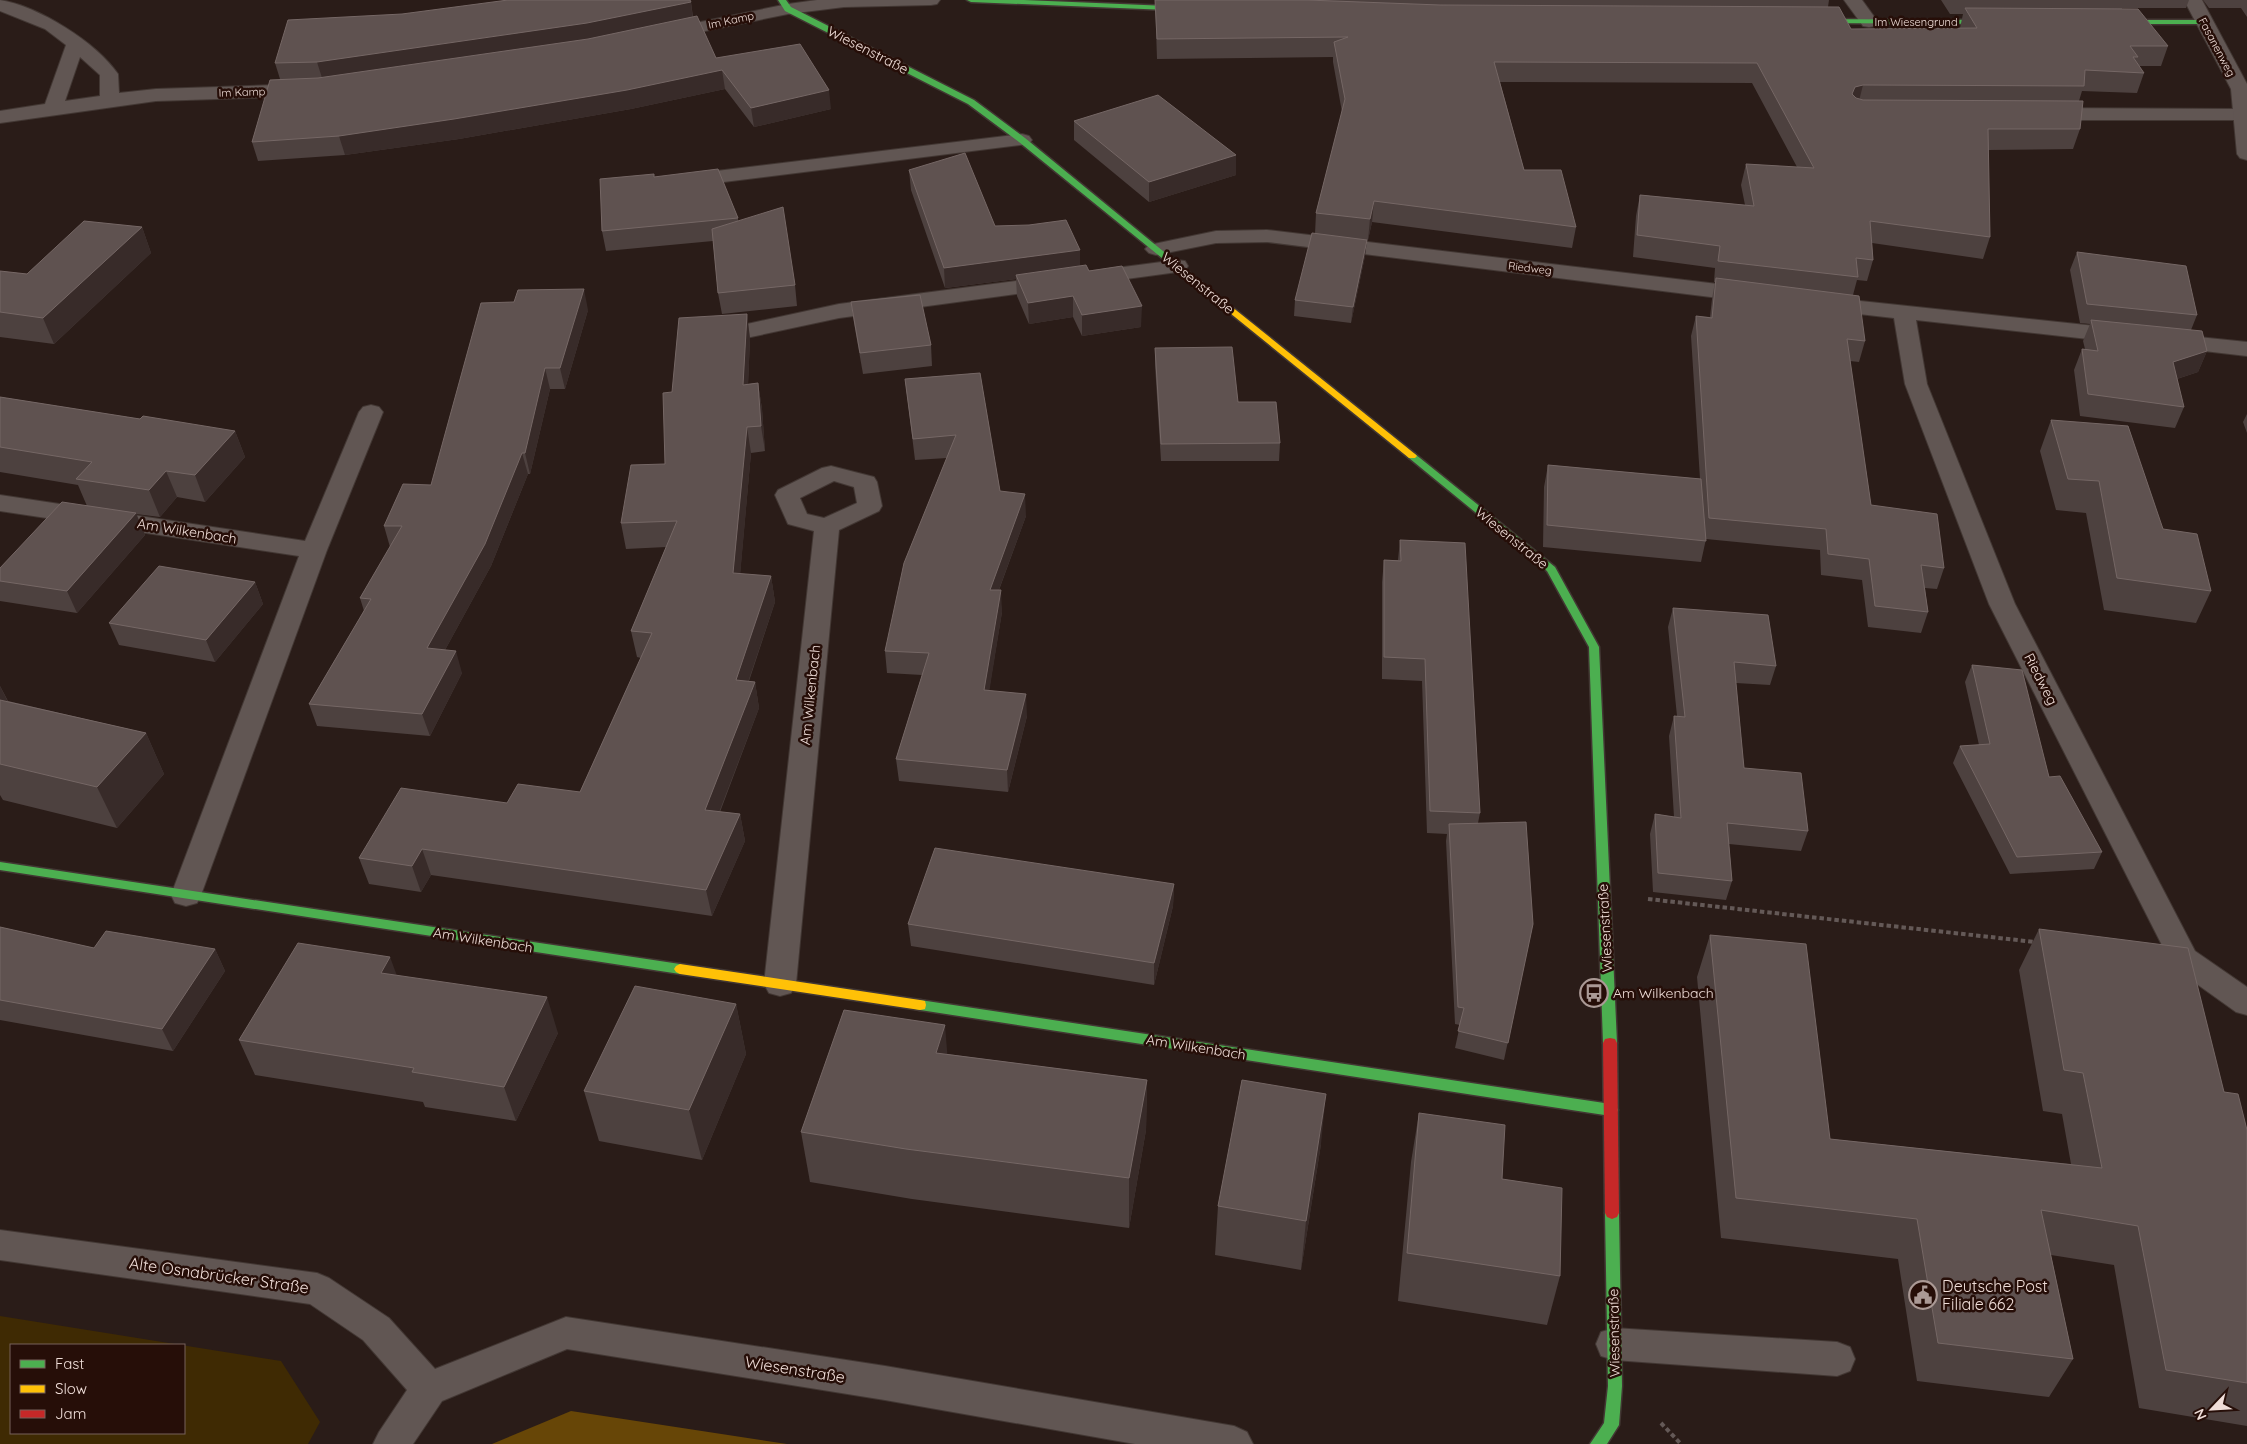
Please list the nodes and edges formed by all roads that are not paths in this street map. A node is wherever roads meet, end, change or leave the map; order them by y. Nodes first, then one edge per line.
1 (932, 0) edge
2 (971, 0) edge
3 (1853, 0) edge
4 (2193, 0) edge
5 (1097, 2) edge
6 (0, 4) edge
7 (785, 4) edge
8 (1204, 9) edge
9 (1801, 21) edge
10 (1869, 22) junction
11 (2007, 22) edge
12 (2096, 22) edge
13 (2204, 22) junction
14 (647, 38) edge
15 (76, 43) junction
16 (323, 89) edge
17 (110, 100) junction
18 (53, 108) junction
19 (2026, 114) edge
20 (2243, 115) junction
21 (0, 117) edge
22 (1022, 140) junction
23 (2247, 154) edge
24 (663, 183) edge
25 (1156, 249) junction
26 (1177, 266) junction
27 (1767, 297) edge
28 (1806, 302) edge
29 (1904, 314) junction
30 (746, 331) edge
31 (2247, 348) edge
32 (371, 412) dead end
33 (0, 503) edge
34 (827, 526) dead end
35 (314, 550) junction
36 (0, 866) edge
37 (186, 896) junction
38 (780, 984) junction
39 (2247, 1003) edge
40 (1612, 1110) junction
41 (0, 1245) edge
42 (1614, 1344) junction
43 (1837, 1359) dead end
44 (429, 1390) junction
45 (392, 1444) edge
46 (1234, 1444) edge
47 (1598, 1444) edge

1 - 7 street
2 - 5 street
3 - 10 street, Im Wiesengrund
4 - 13 street, Fasanenweg
5 - 8 street
6 - 15 street
7 - 14 street, Im Kamp
7 - 22 street, Wiesenstraße
9 - 10 street, Im Wiesengrund
10 - 11 street, Im Wiesengrund
12 - 13 street
13 - 20 street, Fasanenweg
15 - 17 street
15 - 18 street
16 - 17 street, Im Kamp
17 - 18 street, Im Kamp
18 - 21 street, Im Kamp
19 - 20 street
20 - 23 street, Fasanenweg
22 - 24 street
22 - 25 street, Wiesenstraße
25 - 26 street, Wiesenstraße
25 - 27 street, Riedweg
26 - 30 street
26 - 40 street, Wiesenstraße
28 - 29 street
29 - 31 street
29 - 39 street, Riedweg
32 - 35 street
33 - 35 street, Am Wilkenbach
34 - 38 street, Am Wilkenbach
35 - 37 street
36 - 37 street, Am Wilkenbach
37 - 38 street, Am Wilkenbach
38 - 40 street, Am Wilkenbach
40 - 42 street, Wiesenstraße
41 - 44 street, Alte Osnabrücker Straße
42 - 43 street
42 - 47 street, Wiesenstraße
44 - 45 street
44 - 46 street, Wiesenstraße

